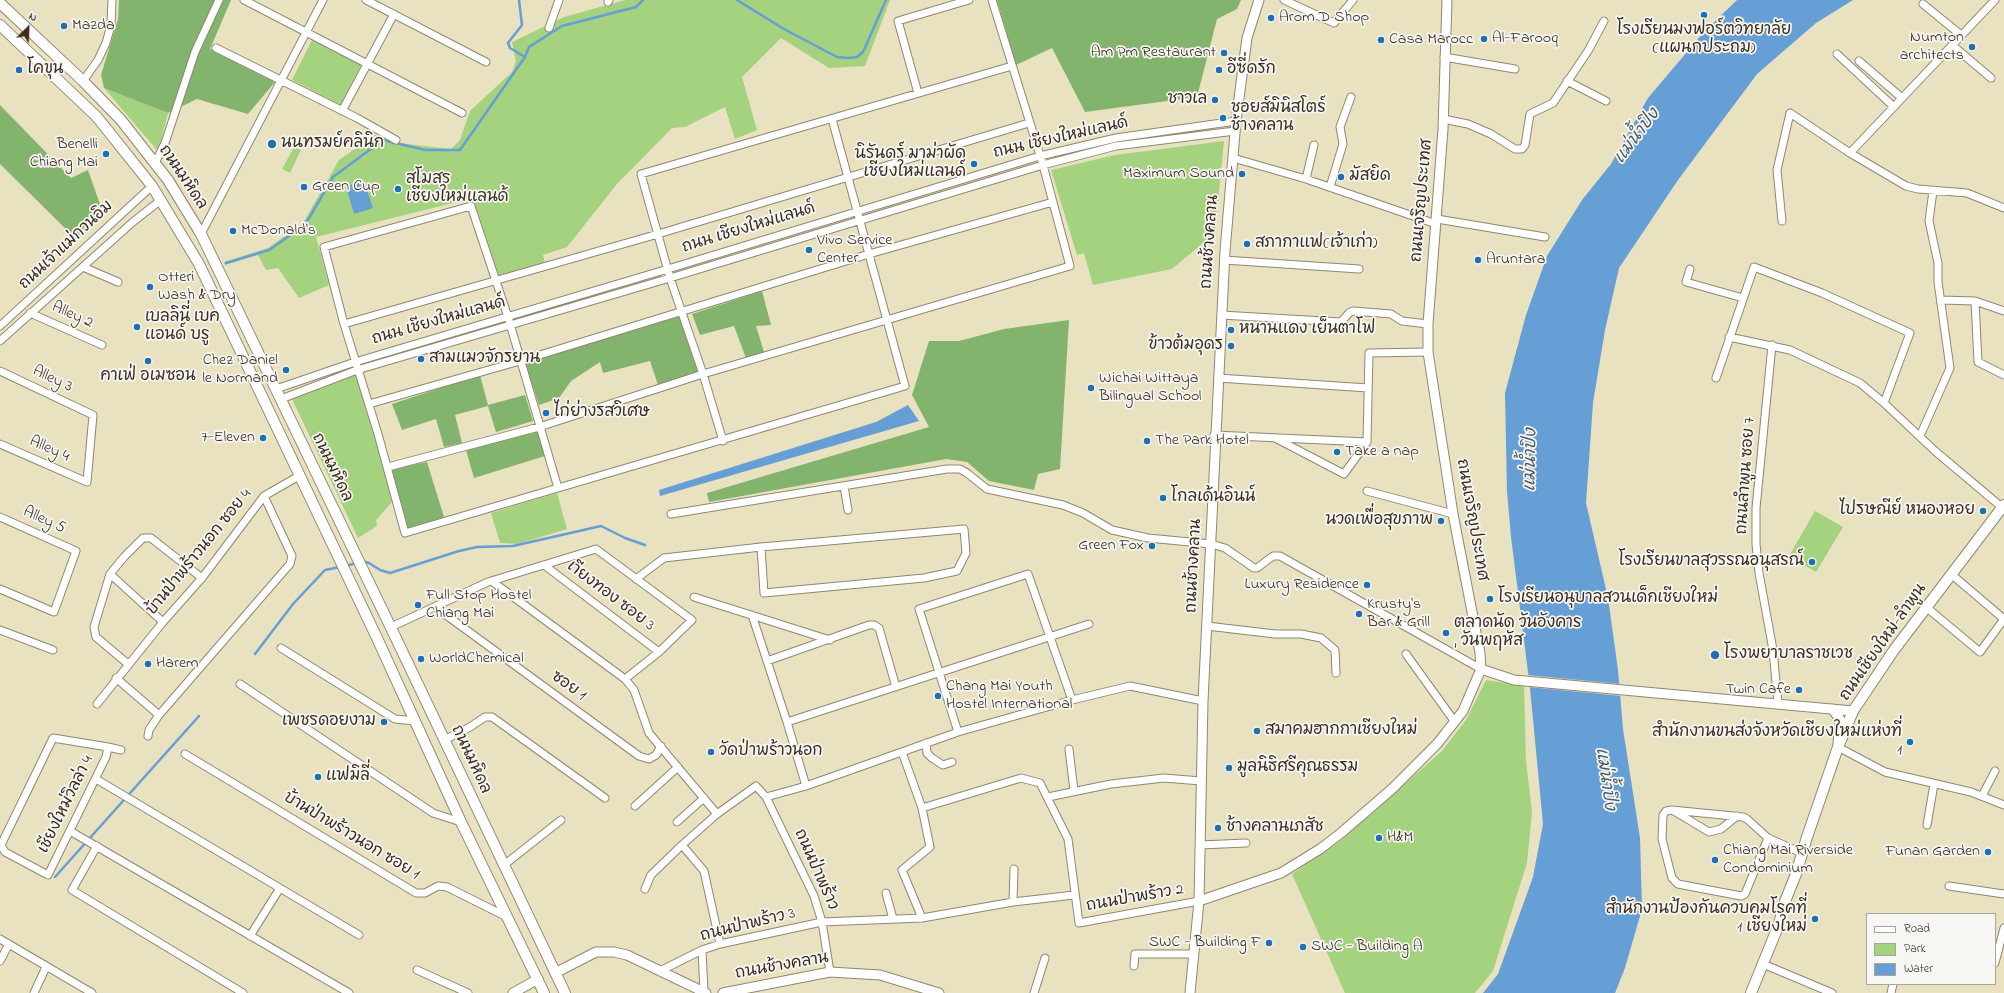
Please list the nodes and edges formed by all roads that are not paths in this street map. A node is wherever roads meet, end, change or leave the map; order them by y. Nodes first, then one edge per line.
1 (112, 0) edge
2 (219, 0) edge
3 (244, 0) edge
4 (323, 0) edge
5 (366, 0) edge
6 (559, 0) edge
7 (969, 0) edge
8 (992, 0) edge
9 (1259, 0) edge
10 (1284, 0) edge
11 (1353, 0) edge
12 (1447, 0) edge
13 (1995, 0) edge
14 (0, 3) edge
15 (1923, 4) dead end
16 (394, 14) junction
17 (1604, 22) dead end
18 (0, 25) edge
19 (549, 28) dead end
20 (306, 32) junction
21 (1962, 35) junction
22 (1952, 45) junction
23 (216, 48) dead end
24 (1837, 54) dead end
25 (1444, 56) junction
26 (1859, 61) dead end
27 (486, 62) dead end
28 (367, 64) junction
29 (1012, 66) junction
30 (1515, 69) dead end
31 (1991, 78) dead end
32 (83, 81) junction
33 (281, 82) junction
34 (1568, 82) junction
35 (918, 93) junction
36 (1352, 97) dead end
37 (1902, 98) junction
38 (1606, 101) dead end
39 (1894, 107) junction
40 (342, 111) junction
41 (462, 113) dead end
42 (832, 119) junction
43 (1443, 119) junction
44 (1236, 120) junction
45 (1029, 123) junction
46 (1235, 131) junction
47 (396, 140) dead end
48 (1314, 145) dead end
49 (1850, 153) junction
50 (1040, 156) junction
51 (1233, 158) junction
52 (155, 163) junction
53 (1043, 165) junction
54 (848, 176) junction
55 (1306, 178) junction
56 (152, 186) junction
57 (1330, 187) junction
58 (1933, 191) junction
59 (161, 200) junction
60 (1053, 202) junction
61 (2004, 208) edge
62 (857, 210) junction
63 (860, 221) junction
64 (1436, 221) junction
65 (1782, 221) dead end
66 (201, 234) junction
67 (658, 234) junction
68 (1545, 237) dead end
69 (869, 254) junction
70 (1224, 260) junction
71 (83, 267) junction
72 (668, 269) junction
73 (1359, 269) dead end
74 (1690, 269) dead end
75 (670, 278) junction
76 (495, 280) junction
77 (118, 282) dead end
78 (1743, 298) junction
79 (1941, 300) junction
80 (1975, 301) junction
81 (682, 311) junction
82 (2004, 311) edge
83 (30, 313) junction
84 (1221, 315) junction
85 (508, 317) junction
86 (887, 319) junction
87 (344, 324) junction
88 (1428, 324) junction
89 (510, 325) junction
90 (0, 326) edge
91 (1729, 337) junction
92 (0, 341) edge
93 (102, 345) dead end
94 (1772, 345) junction
95 (1428, 352) junction
96 (520, 361) junction
97 (355, 362) junction
98 (358, 370) junction
99 (0, 371) edge
100 (703, 374) junction
101 (2004, 375) edge
102 (1218, 378) junction
103 (1716, 378) dead end
104 (1368, 388) junction
105 (276, 389) junction
106 (281, 399) junction
107 (1884, 403) junction
108 (369, 404) junction
109 (539, 427) junction
110 (1214, 435) junction
111 (1920, 436) junction
112 (1275, 438) junction
113 (723, 440) junction
114 (1367, 442) junction
115 (0, 444) edge
116 (388, 467) junction
117 (299, 476) junction
118 (88, 482) joint
119 (844, 486) junction
120 (558, 488) junction
121 (1367, 491) dead end
122 (264, 496) junction
123 (2003, 507) edge
124 (848, 510) dead end
125 (671, 514) dead end
126 (1453, 514) junction
127 (0, 517) edge
128 (1211, 544) junction
129 (761, 547) junction
130 (544, 565) junction
131 (110, 574) junction
132 (1951, 574) junction
133 (202, 578) junction
134 (636, 579) junction
135 (493, 582) junction
136 (0, 589) edge
137 (694, 597) dead end
138 (1926, 607) junction
139 (437, 608) junction
140 (752, 615) junction
141 (163, 622) junction
142 (1089, 624) dead end
143 (1207, 626) junction
144 (0, 630) edge
145 (392, 630) junction
146 (1050, 636) junction
147 (830, 640) junction
148 (281, 648) dead end
149 (53, 650) dead end
150 (659, 652) junction
151 (1406, 654) dead end
152 (767, 661) junction
153 (128, 664) junction
154 (1481, 669) junction
155 (939, 673) junction
156 (1336, 673) dead end
157 (116, 678) junction
158 (625, 679) junction
159 (240, 684) dead end
160 (896, 687) junction
161 (1863, 697) junction
162 (1072, 700) junction
163 (1203, 701) junction
164 (97, 704) dead end
165 (1778, 704) junction
166 (1830, 709) junction
167 (1853, 711) junction
168 (159, 715) junction
169 (415, 721) junction
170 (788, 722) junction
171 (1454, 722) junction
172 (958, 732) junction
173 (148, 736) dead end
174 (444, 740) junction
175 (926, 743) junction
176 (661, 746) junction
177 (108, 747) junction
178 (1838, 747) junction
179 (1069, 748) dead end
180 (121, 750) dead end
181 (902, 752) junction
182 (185, 754) dead end
183 (952, 762) dead end
184 (678, 767) junction
185 (1994, 770) dead end
186 (96, 779) junction
187 (1201, 781) junction
188 (1934, 784) junction
189 (806, 786) junction
190 (1074, 791) junction
191 (1982, 796) junction
192 (766, 797) junction
193 (1048, 797) junction
194 (605, 798) dead end
195 (704, 798) junction
196 (2004, 804) edge
197 (635, 806) dead end
198 (922, 808) junction
199 (1672, 810) junction
200 (717, 814) junction
201 (1737, 816) junction
202 (561, 820) dead end
203 (461, 822) junction
204 (677, 822) dead end
205 (1927, 824) dead end
206 (70, 831) junction
207 (1768, 838) junction
208 (1246, 843) dead end
209 (682, 845) junction
210 (1200, 845) junction
211 (97, 846) junction
212 (1802, 853) junction
213 (504, 865) junction
214 (1014, 868) dead end
215 (1949, 886) dead end
216 (280, 888) junction
217 (645, 889) dead end
218 (886, 892) dead end
219 (2004, 894) edge
220 (1074, 896) junction
221 (1014, 902) junction
222 (1199, 902) junction
223 (507, 917) junction
224 (922, 918) junction
225 (893, 919) junction
226 (822, 922) junction
227 (2004, 928) edge
228 (359, 935) dead end
229 (250, 936) junction
230 (0, 939) edge
231 (9, 944) junction
232 (720, 944) junction
233 (702, 950) junction
234 (1194, 954) junction
235 (1045, 958) dead end
236 (1996, 959) edge
237 (0, 961) edge
238 (1762, 964) junction
239 (1134, 966) dead end
240 (46, 967) junction
241 (417, 970) dead end
242 (660, 971) junction
243 (830, 972) junction
244 (555, 973) junction
245 (538, 979) junction
246 (90, 992) edge
247 (34, 993) edge
248 (243, 993) edge
249 (349, 993) edge
250 (468, 993) edge
251 (513, 993) edge
252 (544, 993) edge
253 (564, 993) edge
254 (705, 993) edge
255 (723, 993) edge
256 (939, 993) edge
257 (1034, 993) edge
258 (1190, 993) edge
259 (1751, 993) edge
260 (1832, 993) edge

1 - 32 street
2 - 52 street
3 - 20 street
4 - 20 street
5 - 16 street
6 - 19 street
7 - 35 street
8 - 29 street
9 - 44 street, ถนนช้างคลาน
10 - 11 street
12 - 25 street, ถนนเจริญประเทศ
13 - 21 street
14 - 32 main road, ถนนมหิดล
15 - 21 street
16 - 27 street
16 - 28 street
17 - 34 street
18 - 56 main road, ถนนมหิดล
20 - 28 street
20 - 33 street
21 - 22 street
22 - 31 street
22 - 37 street
23 - 33 street
24 - 39 street
25 - 30 street
25 - 43 street, ถนนเจริญประเทศ
26 - 37 street
28 - 40 street
28 - 41 street
29 - 35 street
29 - 45 street
32 - 52 main road, ถนนมหิดล
33 - 40 street
33 - 66 street
34 - 38 street
34 - 43 street
35 - 42 street
36 - 57 street
37 - 39 street
39 - 49 street
40 - 47 street
42 - 54 street
42 - 67 street
43 - 64 street, ถนนเจริญประเทศ
44 - 46 street, ถนนช้างคลาน
44 - 50 street, ถนน เชียงใหม่แลนด์
45 - 50 street
45 - 54 street
46 - 51 street, ถนนช้างคลาน
46 - 53 street, ถนน เชียงใหม่แลนด์
48 - 55 street
49 - 58 street
49 - 65 street
50 - 53 street
50 - 62 street, ถนน เชียงใหม่แลนด์
51 - 55 street
51 - 70 street, ถนนช้างคลาน
52 - 66 main road, ถนนมหิดล
53 - 60 street
53 - 63 street, ถนน เชียงใหม่แลนด์
54 - 62 street
54 - 67 street
55 - 57 street
56 - 59 main road, ถนนมหิดล
56 - 90 street, ถนนเจ้าแม่กวนอิม
57 - 64 street
58 - 61 street
58 - 79 street
59 - 71 street
59 - 117 main road, ถนนมหิดล
60 - 69 street
60 - 86 street
62 - 63 street
62 - 72 street, ถนน เชียงใหม่แลนด์
63 - 69 street
63 - 75 street, ถนน เชียงใหม่แลนด์
64 - 68 street
64 - 88 street, ถนนเจริญประเทศ
66 - 105 main road, ถนนมหิดล
67 - 72 street
67 - 76 street
69 - 81 street
69 - 86 street
70 - 73 street
70 - 84 street, ถนนช้างคลาน
71 - 77 street
71 - 83 street
72 - 75 street
72 - 85 street, ถนน เชียงใหม่แลนด์
74 - 78 street
75 - 81 street
75 - 89 street, ถนน เชียงใหม่แลนด์
76 - 85 street
76 - 87 street
76 - 87 street
78 - 91 street
78 - 107 street
79 - 80 street
79 - 111 street
80 - 82 street
80 - 101 street
81 - 96 street
81 - 100 street
83 - 92 street
83 - 93 street, Alley 2
84 - 88 street
84 - 102 street, ถนนช้างคลาน
85 - 89 street
85 - 97 street, ถนน เชียงใหม่แลนด์
86 - 100 street
86 - 113 street
87 - 97 street
88 - 95 street, ถนนเจริญประเทศ
89 - 96 street
89 - 98 street, ถนน เชียงใหม่แลนด์
91 - 94 street
91 - 103 street
94 - 107 street
94 - 165 street, ถนนลำพูน ซอย 7
95 - 104 street
95 - 126 street, ถนนเจริญประเทศ
96 - 108 street
96 - 109 street
97 - 98 street
97 - 105 street, ถนน เชียงใหม่แลนด์
98 - 106 street, ถนน เชียงใหม่แลนด์
98 - 108 street
99 - 118 street, Alley 3
100 - 109 street
100 - 113 street
102 - 104 street
102 - 110 street, ถนนช้างคลาน
104 - 114 street
105 - 106 main road, ถนนมหิดล
106 - 145 main road, ถนนมหิดล
107 - 111 street
108 - 116 street
109 - 116 street
109 - 120 street
110 - 112 street
110 - 128 street, ถนนช้างคลาน
111 - 123 street
112 - 114 street
112 - 114 street
113 - 120 street
115 - 118 street, Alley 4
116 - 120 street
117 - 122 street, บ้านป่าพร้าวนอก ซอย 4
117 - 169 main road, ถนนมหิดล
119 - 124 street
119 - 125 street
119 - 128 street
121 - 126 street
122 - 133 street, บ้านป่าพร้าวนอก ซอย 4
122 - 168 street
123 - 132 main road, ถนนเชียงใหม่-ลำพูน
126 - 154 street, ถนนเจริญประเทศ
127 - 136 street, Alley 5
128 - 143 street, ถนนช้างคลาน
128 - 154 street
129 - 129 street
129 - 134 street
130 - 134 street
130 - 135 street
130 - 150 street, เาียงทอง ซอย 3
131 - 133 street
131 - 141 street
131 - 153 street
132 - 138 main road, ถนนเชียงใหม่-ลำพูน
132 - 138 street
133 - 141 street, บ้านป่าพร้าวนอก ซอย 4
134 - 150 street
135 - 139 street
135 - 158 street
137 - 140 street
138 - 161 main road, ถนนเชียงใหม่-ลำพูน
139 - 145 street
139 - 176 street, ซอย 1
140 - 147 street
140 - 152 street
141 - 153 street, บ้านป่าพร้าวนอก ซอย 4
142 - 146 street
143 - 156 street
143 - 163 street, ถนนช้างคลาน
144 - 149 street
145 - 174 main road, ถนนมหิดล
146 - 155 street
146 - 155 street
146 - 162 street
147 - 152 street
147 - 160 street
148 - 169 street
150 - 158 street
151 - 171 street
152 - 170 street
153 - 157 street, บ้านป่าพร้าวนอก ซอย 4
154 - 165 street
154 - 171 street, ถนนเจริญประเทศ
155 - 160 street
155 - 172 street
157 - 164 street, บ้านป่าพร้าวนอก ซอย 4
157 - 168 street
158 - 176 street
159 - 203 street
160 - 170 street
161 - 166 street
161 - 167 main road, ถนนเชียงใหม่-ลำพูน
162 - 163 street
162 - 172 street
163 - 187 street, ถนนช้างคลาน
165 - 166 street
166 - 167 street
166 - 178 street
167 - 178 main road, ถนนเชียงใหม่-ลำพูน
168 - 173 street
169 - 203 main road, ถนนมหิดล
170 - 189 street
171 - 222 street, ถนนเจริญประเทศ
172 - 175 street
174 - 194 street
174 - 213 main road, ถนนมหิดล
175 - 181 street
175 - 183 street
176 - 184 street
177 - 180 street
177 - 186 street, เชียงใหม่วิลล่า 4
177 - 206 street, เชียงใหม่วิลล่า 4
178 - 188 street
178 - 212 main road, ถนนเชียงใหม่-ลำพูน
179 - 190 street
181 - 189 street
181 - 198 street
182 - 223 street, บ้านป่าพร้าวนอก ซอย 1
184 - 195 street
184 - 197 street
185 - 191 street
186 - 206 street, เชียงใหม่วิลล่า 4
186 - 216 street
187 - 190 street
187 - 210 street, ถนนช้างคลาน
188 - 191 street
188 - 205 street
189 - 192 street
190 - 193 street
191 - 196 street
192 - 200 street, ถนนป่าพร้าว
192 - 226 street, ถนนป่าพร้าว
193 - 198 street
193 - 220 street
195 - 200 street
195 - 204 street
198 - 224 street
199 - 201 street
199 - 201 street
199 - 207 street
200 - 209 street
201 - 207 street
202 - 213 street
203 - 223 main road, ถนนมหิดล
206 - 211 street
207 - 212 street
208 - 210 street
209 - 217 street
209 - 232 street
210 - 222 street, ถนนช้างคลาน
211 - 229 street
211 - 248 street
212 - 238 main road, ถนนเชียงใหม่-ลำพูน
213 - 244 main road, ถนนมหิดล
214 - 221 street
215 - 219 street
216 - 228 street
216 - 229 street
218 - 225 street
220 - 221 street, ถนนป่าพร้าว 3
220 - 222 street, ถนนป่าพร้าว 2
221 - 224 street, ถนนป่าพร้าว 3
222 - 234 street, ถนนช้างคลาน
223 - 245 main road, ถนนมหิดล
224 - 225 street, ถนนป่าพร้าว 3
225 - 226 street, ถนนป่าพร้าว 3
226 - 232 street, ถนนป่าพร้าว 3
226 - 243 street, ถนนป่าพร้าว
227 - 236 street
229 - 249 street
230 - 231 street
231 - 237 street
231 - 240 street
232 - 233 street, ถนนป่าพร้าว 3
233 - 242 street, ถนนป่าพร้าว 3
233 - 254 street
234 - 239 street
234 - 258 street, ถนนช้างคลาน
235 - 257 street
238 - 259 main road, ถนนเชียงใหม่-ลำพูน
238 - 260 street
240 - 246 street
240 - 247 street
241 - 250 street
242 - 244 street
242 - 254 street
243 - 255 street, ถนนช้างคลาน
243 - 256 street, ถนนช้างคลาน
244 - 253 main road, ถนนมหิดล
245 - 251 street
245 - 252 main road, ถนนมหิดล

